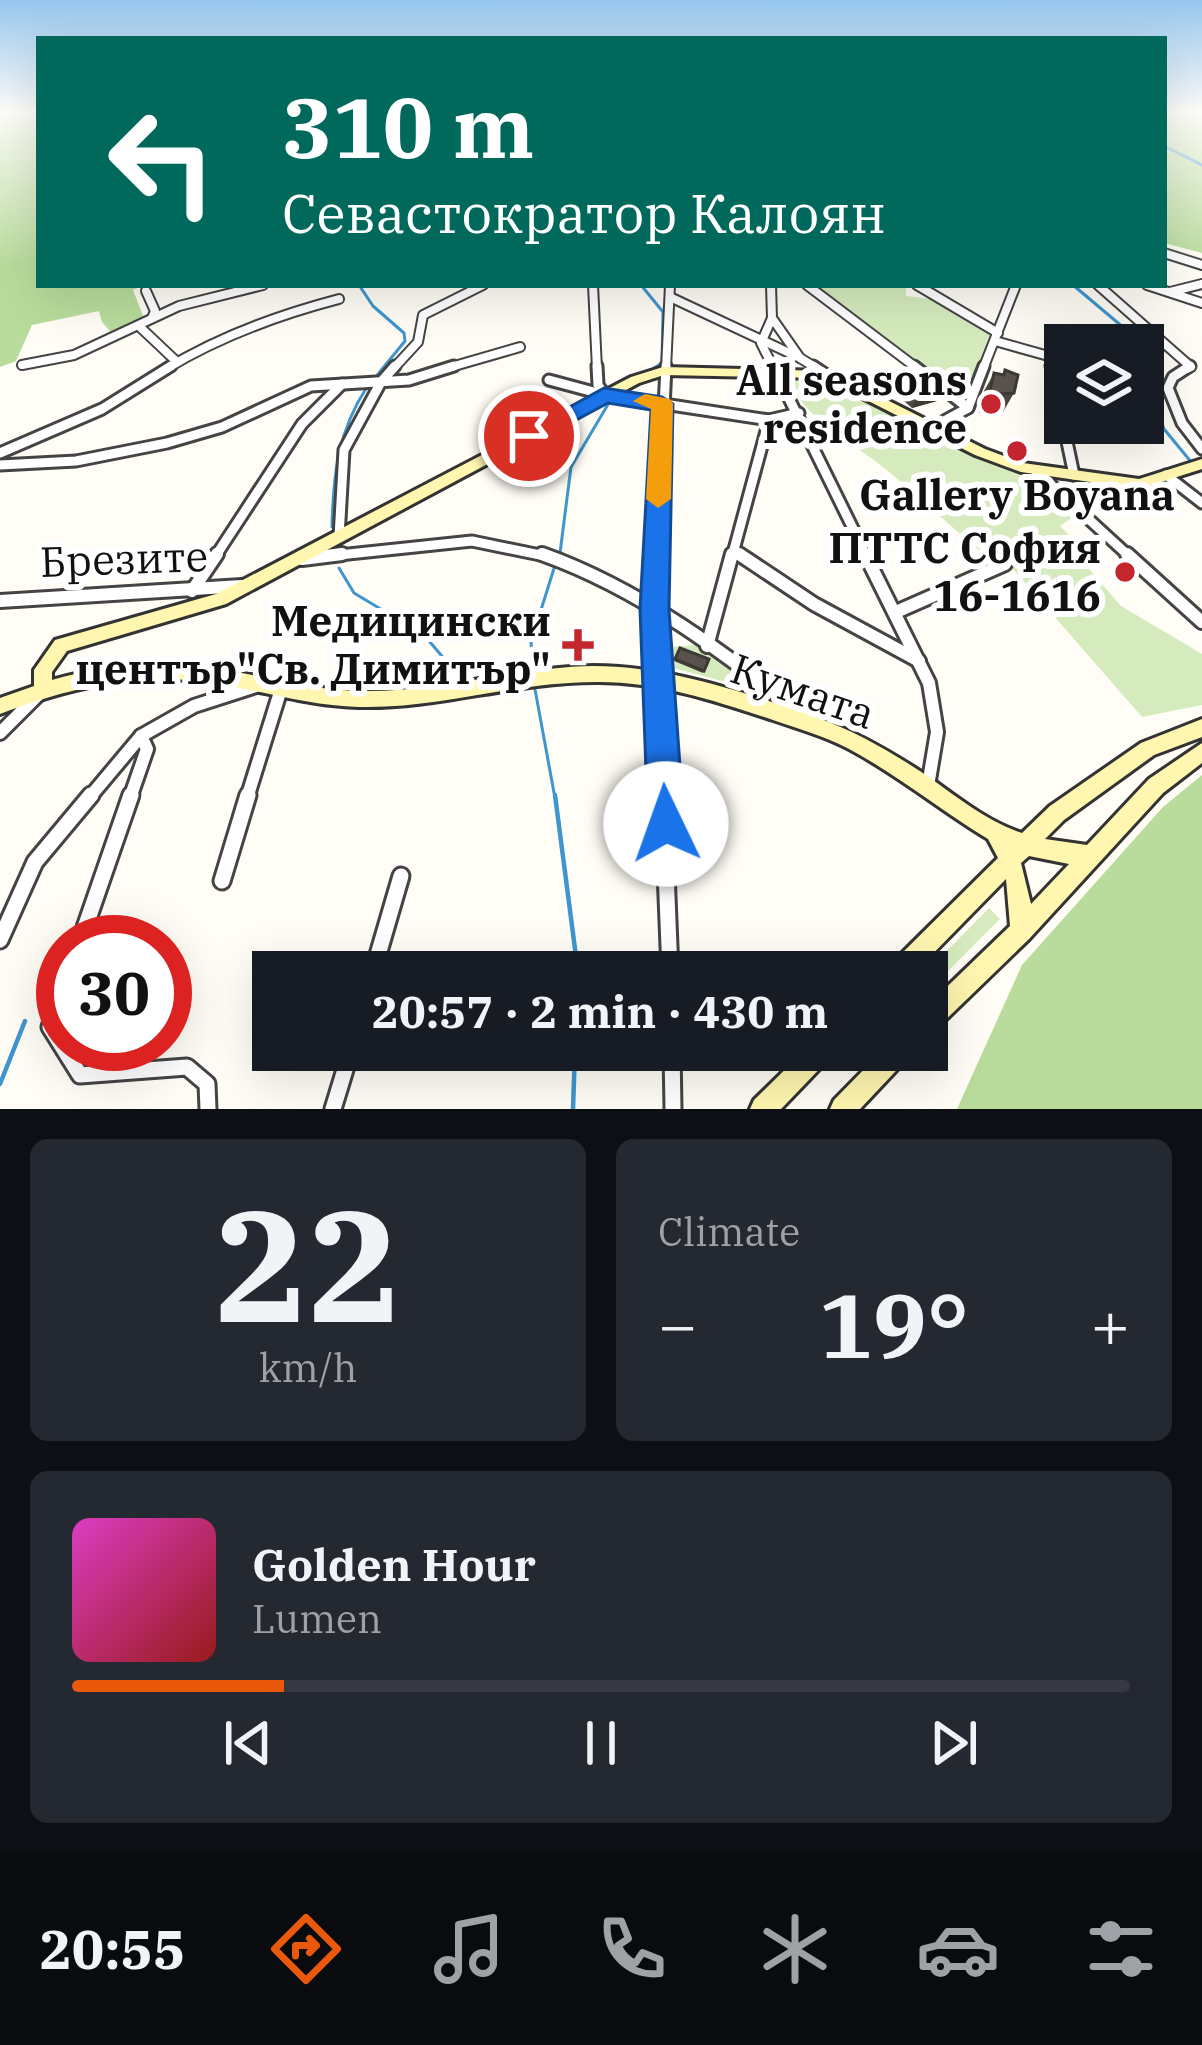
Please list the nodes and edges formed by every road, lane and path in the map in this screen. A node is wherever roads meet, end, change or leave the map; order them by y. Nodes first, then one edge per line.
1 (1167, 254) edge
2 (1202, 265) edge
3 (1202, 284) edge
4 (253, 288) edge
5 (480, 288) edge
6 (593, 288) edge
7 (771, 288) edge
8 (811, 288) edge
9 (922, 288) edge
10 (1015, 288) edge
11 (1102, 288) edge
12 (1156, 288) edge
13 (146, 291) dead end
14 (670, 291) edge
15 (1168, 292) junction
16 (339, 299) dead end
17 (1202, 303) edge
18 (152, 318) junction
19 (772, 318) junction
20 (141, 328) junction
21 (997, 337) junction
22 (761, 343) junction
23 (520, 347) dead end
24 (800, 358) junction
25 (177, 362) junction
26 (22, 365) dead end
27 (1196, 366) edge
28 (663, 371) junction
29 (777, 372) junction
30 (825, 374) junction
31 (549, 380) dead end
32 (345, 382) junction
33 (381, 382) junction
34 (604, 395) junction
35 (662, 404) junction
36 (968, 408) junction
37 (799, 413) junction
38 (770, 420) junction
39 (933, 427) junction
40 (1202, 449) edge
41 (0, 453) edge
42 (1202, 464) edge
43 (0, 465) edge
44 (1035, 470) junction
45 (1171, 473) junction
46 (1074, 475) junction
47 (1202, 503) edge
48 (339, 537) junction
49 (734, 550) junction
50 (299, 560) junction
51 (1005, 564) dead end
52 (250, 584) junction
53 (192, 591) junction
54 (0, 601) edge
55 (655, 609) junction
56 (896, 612) junction
57 (1202, 622) edge
58 (706, 646) junction
59 (919, 661) junction
60 (659, 682) junction
61 (256, 686) junction
62 (43, 689) junction
63 (281, 689) junction
64 (0, 706) edge
65 (820, 727) junction
66 (1202, 728) edge
67 (0, 734) edge
68 (141, 736) junction
69 (1202, 752) edge
70 (928, 787) junction
71 (1019, 852) junction
72 (1091, 856) junction
73 (401, 876) dead end
74 (221, 881) dead end
75 (89, 915) edge
76 (1021, 931) junction
77 (0, 940) edge
78 (379, 951) edge
79 (669, 951) edge
80 (920, 951) edge
81 (948, 1002) edge
82 (192, 1070) edge
83 (78, 1071) edge
84 (128, 1071) edge
85 (345, 1071) edge
86 (672, 1071) edge
87 (801, 1071) edge
88 (880, 1071) edge
89 (208, 1109) edge
90 (334, 1109) edge
91 (673, 1109) edge
92 (763, 1109) edge
93 (844, 1109) edge

1 - 2 street
3 - 15 street
4 - 18 street
5 - 33 street
6 - 34 street
7 - 19 street
8 - 36 street
9 - 21 street
10 - 21 street
11 - 27 street
12 - 15 street
13 - 18 street
14 - 22 street
14 - 28 street
15 - 17 street
16 - 25 street
18 - 20 street
19 - 22 street
19 - 24 street
20 - 25 street
20 - 26 street
21 - 36 street
21 - 46 street
22 - 24 street
22 - 29 street
23 - 33 street
24 - 30 street
25 - 41 street
27 - 40 street
28 - 29 main road
28 - 34 main road
28 - 35 street
29 - 30 main road
29 - 37 street
30 - 39 main road
31 - 34 street
32 - 33 street
32 - 43 street
32 - 53 street
33 - 48 street
34 - 35 street
34 - 48 main road
35 - 38 street
35 - 55 street
36 - 39 street
37 - 38 street
37 - 56 street
38 - 49 street
39 - 44 main road
42 - 45 main road
44 - 46 main road
44 - 57 street
45 - 46 main road
45 - 47 street
48 - 50 main road
49 - 58 street
49 - 59 street
50 - 52 main road
50 - 55 street
51 - 56 street
52 - 53 street, Брезите
52 - 62 main road
53 - 54 street, Брезите
55 - 58 street
55 - 60 street
56 - 59 street
58 - 65 street
59 - 70 street
60 - 63 main road, Кумата
60 - 65 main road, Кумата
60 - 79 street
61 - 62 main road, Кумата
61 - 63 main road, Кумата
61 - 68 street
62 - 64 main road, Кумата
62 - 67 street
63 - 74 street
65 - 70 main road, Кумата
66 - 71 main road
68 - 75 street
68 - 77 street
69 - 72 main road
70 - 71 main road, Кумата
71 - 72 main road
71 - 76 main road
71 - 80 main road
72 - 76 main road
73 - 78 street
76 - 81 main road
82 - 89 street
83 - 84 street
85 - 90 street
86 - 91 street
87 - 92 main road
88 - 93 main road

